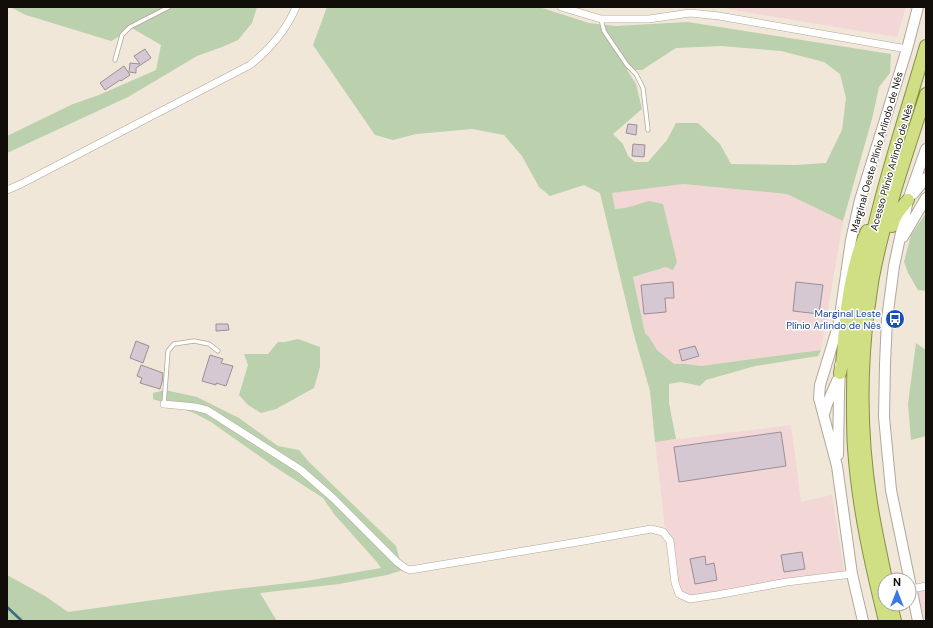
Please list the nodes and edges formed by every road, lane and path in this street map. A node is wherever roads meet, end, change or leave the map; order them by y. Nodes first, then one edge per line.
1 (169, 7) edge
2 (296, 7) edge
3 (561, 7) edge
4 (685, 7) edge
5 (918, 7) edge
6 (690, 13) junction
7 (601, 19) junction
8 (926, 46) edge
9 (907, 49) junction
10 (115, 60) dead end
11 (926, 94) edge
12 (648, 130) dead end
13 (926, 149) edge
14 (926, 178) edge
15 (7, 190) edge
16 (926, 198) edge
17 (908, 200) junction
18 (877, 210) junction
19 (899, 244) junction
20 (838, 323) junction
21 (866, 332) junction
22 (218, 351) dead end
23 (840, 373) junction
24 (164, 404) joint
25 (824, 417) junction
26 (837, 466) junction
27 (884, 572) edge
28 (908, 572) edge
29 (852, 574) junction
30 (863, 621) edge
31 (884, 621) edge

1 - 10 lane
2 - 15 street
3 - 7 street
4 - 6 street
5 - 9 main road, Marginal Oeste Plínio Arlindo de Nês
6 - 7 street
6 - 9 street
7 - 12 lane
8 - 18 highway, Acesso Plínio Arlindo de Nês
9 - 20 main road, Marginal Oeste Plínio Arlindo de Nês
11 - 21 highway, Acesso Plínio Arlindo de Nês
13 - 17 main road
14 - 17 main road
16 - 19 main road
17 - 19 main road
17 - 21 highway
18 - 23 highway
18 - 31 highway, Acesso Plínio Arlindo de Nês
19 - 28 main road
20 - 23 main road, Marginal Oeste Plínio Arlindo de Nês
20 - 25 main road, Marginal Oeste Plínio Arlindo de Nês
21 - 27 highway, Acesso Plínio Arlindo de Nês
22 - 24 lane
23 - 25 main road
23 - 26 main road, Marginal Oeste Plínio Arlindo de Nês
24 - 29 street
25 - 26 main road, Marginal Oeste Plínio Arlindo de Nês
26 - 29 main road, Marginal Oeste Plínio Arlindo de Nês
29 - 30 main road, Marginal Oeste Plínio Arlindo de Nês

